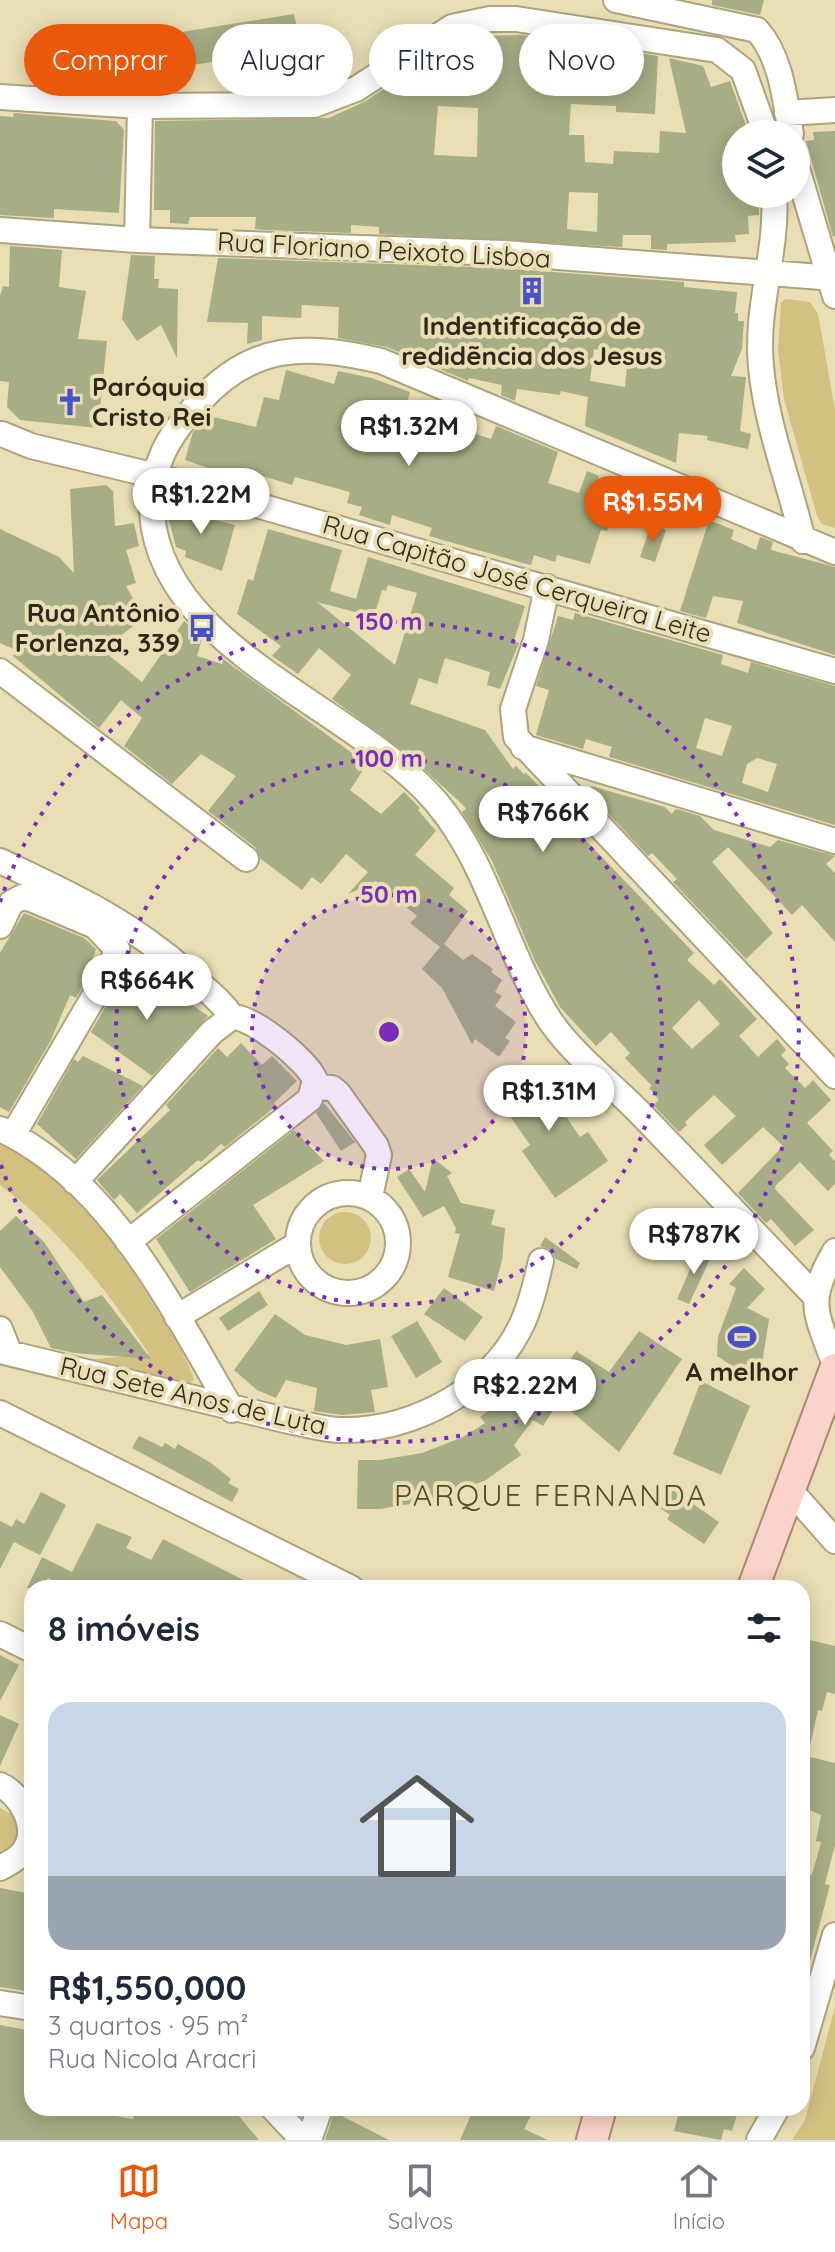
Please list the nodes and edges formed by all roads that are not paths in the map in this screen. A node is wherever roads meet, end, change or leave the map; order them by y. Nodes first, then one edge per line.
1 (616, 0) edge
2 (0, 97) edge
3 (140, 106) junction
4 (835, 110) edge
5 (761, 120) edge
6 (788, 120) edge
7 (800, 120) edge
8 (773, 208) edge
9 (810, 208) edge
10 (0, 230) edge
11 (137, 240) junction
12 (767, 275) junction
13 (834, 284) edge
14 (1, 436) edge
15 (152, 475) junction
16 (803, 541) junction
17 (835, 552) edge
18 (547, 587) junction
19 (0, 671) edge
20 (835, 671) edge
21 (522, 746) junction
22 (835, 841) edge
23 (246, 859) dead end
24 (0, 861) edge
25 (0, 926) edge
26 (150, 940) junction
27 (117, 949) junction
28 (232, 1017) junction
29 (835, 1076) edge
30 (316, 1087) junction
31 (6, 1132) edge
32 (75, 1182) junction
33 (370, 1197) junction
34 (128, 1242) junction
35 (298, 1244) junction
36 (835, 1251) edge
37 (541, 1261) dead end
38 (814, 1295) junction
39 (177, 1317) junction
40 (0, 1329) edge
41 (5, 1352) edge
42 (835, 1367) edge
43 (232, 1410) junction
44 (0, 1413) edge
45 (789, 1489) junction
46 (835, 1541) edge
47 (335, 1580) edge
48 (756, 1580) edge
49 (0, 1634) edge
50 (24, 1646) edge
51 (0, 1785) edge
52 (24, 1808) edge
53 (24, 1852) edge
54 (0, 1868) edge
55 (835, 1935) edge
56 (828, 1975) edge
57 (0, 2003) edge
58 (24, 2007) edge
59 (810, 2029) edge
60 (281, 2116) edge
61 (316, 2116) edge
62 (599, 2116) edge
63 (772, 2116) edge
64 (306, 2140) edge
65 (592, 2140) edge
66 (759, 2140) edge

1 - 6 street
2 - 3 street
3 - 5 street
3 - 11 street
4 - 7 street
8 - 12 street
9 - 13 street
10 - 11 street, Rua Floriano Peixoto Lisboa
11 - 12 street, Rua Floriano Peixoto Lisboa
12 - 13 street, Rua Floriano Peixoto Lisboa
12 - 16 street
14 - 15 street, Rua Capitão José Cerqueira Leite
15 - 16 street
15 - 18 street, Rua Capitão José Cerqueira Leite
15 - 38 street
16 - 17 street
18 - 20 street, Rua Capitão José Cerqueira Leite
18 - 21 street
19 - 23 street
21 - 22 street
21 - 29 street
24 - 26 street
25 - 27 street
26 - 27 street
26 - 28 street
27 - 31 street
28 - 30 street
28 - 32 street
30 - 33 street
30 - 34 street
31 - 32 street
32 - 34 street
33 - 35 street
33 - 35 street
34 - 39 street
35 - 39 street
36 - 38 street
37 - 43 street, Rua Sete Anos de Luta
38 - 42 street
39 - 43 street
40 - 41 street
41 - 43 street, Rua Sete Anos de Luta
42 - 45 main road
44 - 47 street
45 - 46 street
45 - 48 main road
49 - 50 street
51 - 52 street
53 - 54 street
55 - 56 street
56 - 59 street
57 - 58 street
60 - 64 street
61 - 64 street
62 - 65 main road
63 - 66 street

